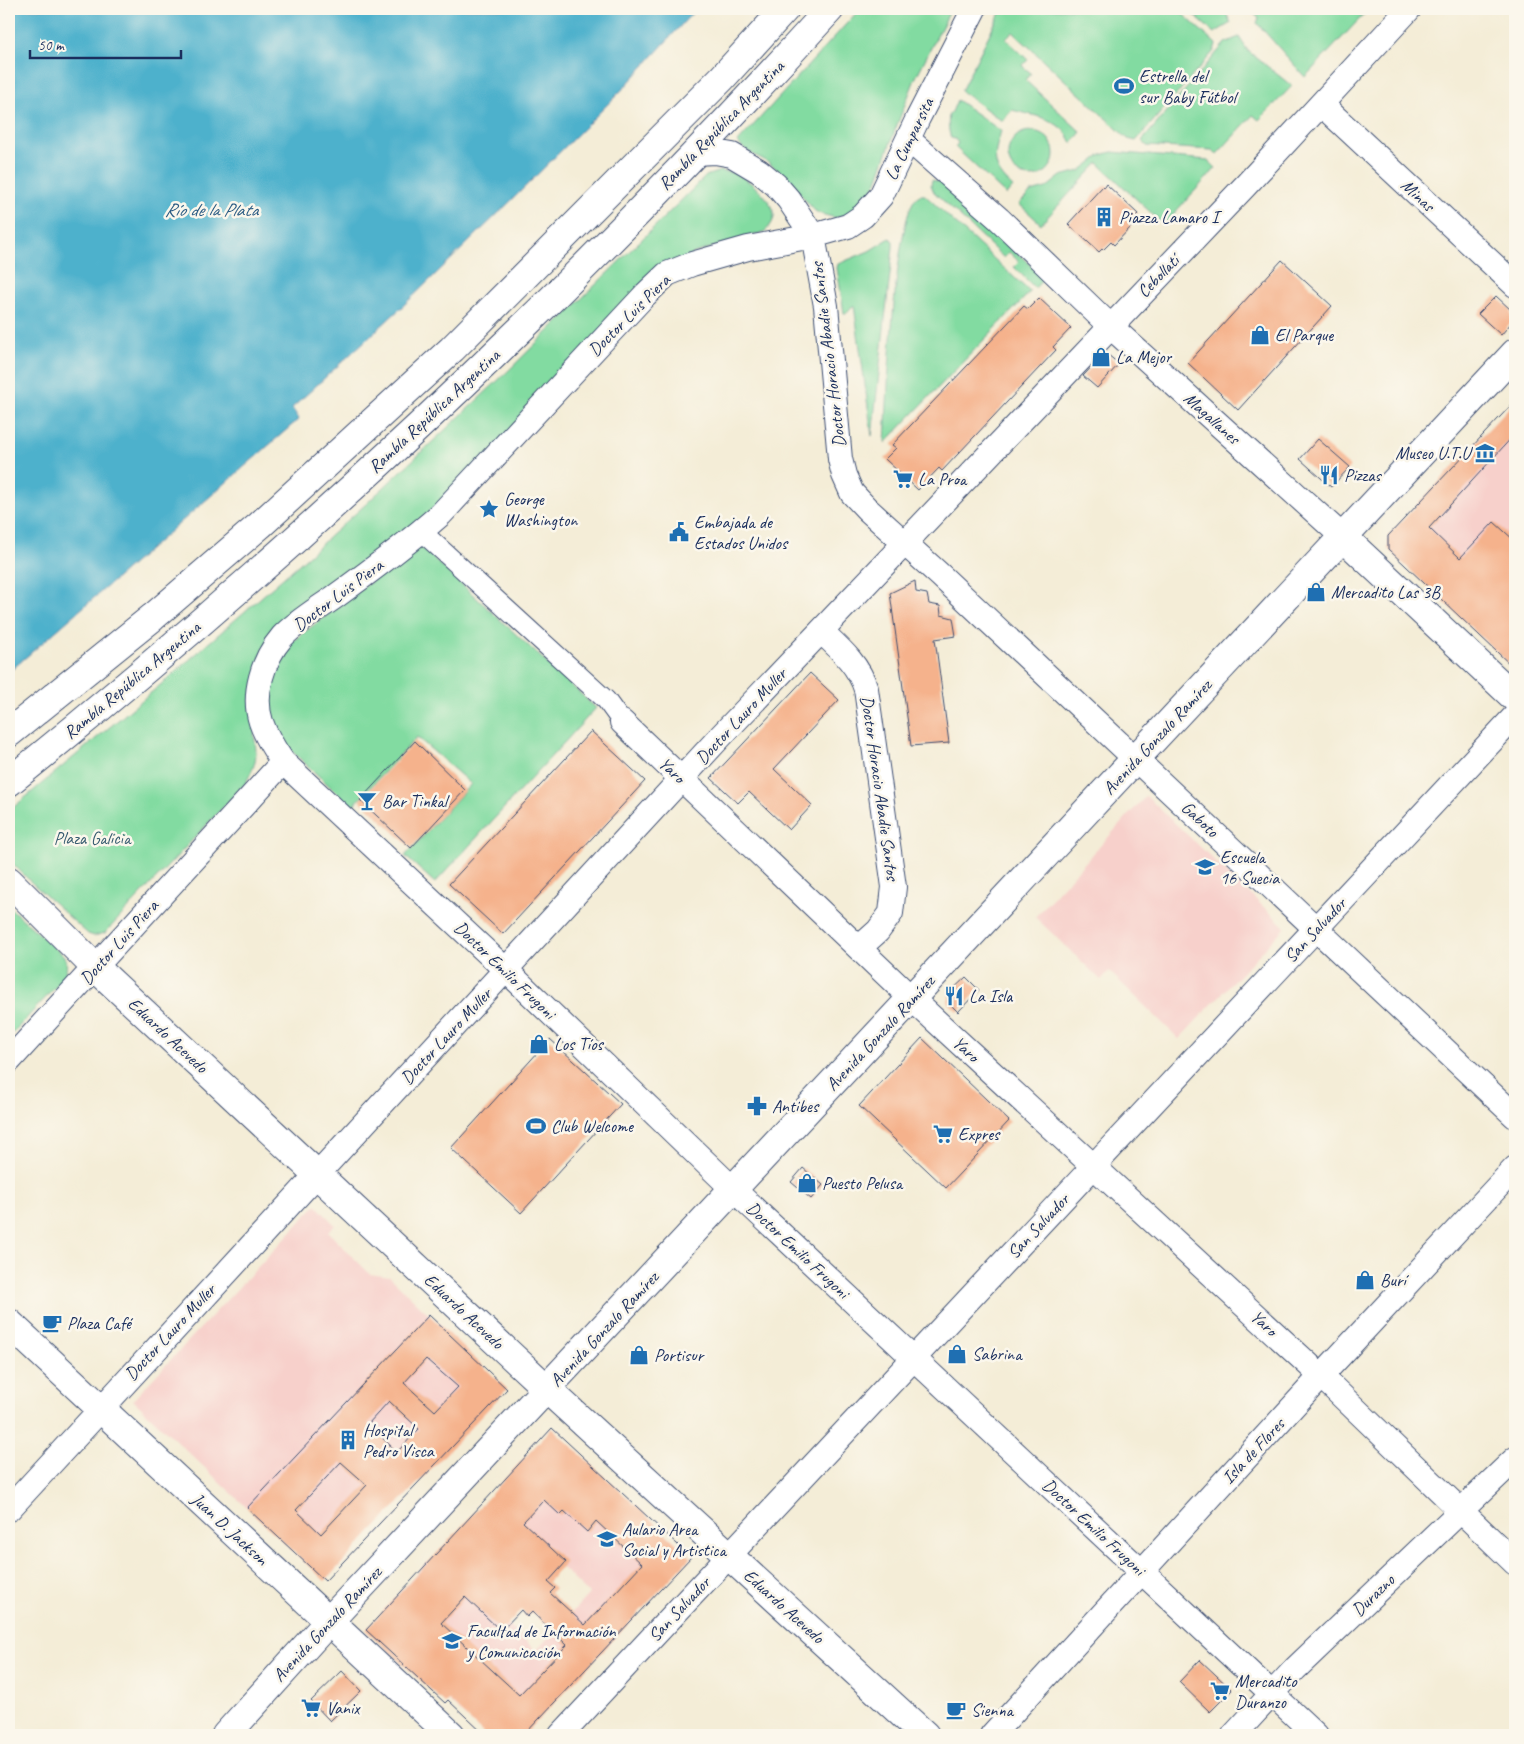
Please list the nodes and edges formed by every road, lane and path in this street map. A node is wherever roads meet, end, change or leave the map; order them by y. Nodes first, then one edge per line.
1 (785, 9) edge
2 (830, 9) edge
3 (974, 9) edge
4 (1409, 9) edge
5 (1321, 104) junction
6 (909, 140) junction
7 (695, 153) junction
8 (813, 236) junction
9 (1515, 285) edge
10 (1110, 326) junction
11 (1515, 353) edge
12 (421, 532) junction
13 (1343, 537) junction
14 (906, 544) junction
15 (821, 631) junction
16 (1515, 698) edge
17 (1515, 716) edge
18 (622, 722) joint
19 (9, 733) edge
20 (1136, 760) junction
21 (283, 762) junction
22 (681, 780) junction
23 (9, 782) edge
24 (9, 881) edge
25 (1316, 929) junction
26 (859, 948) junction
27 (95, 967) junction
28 (507, 971) junction
29 (912, 999) junction
30 (9, 1061) edge
31 (1515, 1116) edge
32 (1094, 1166) junction
33 (1515, 1168) edge
34 (317, 1173) junction
35 (734, 1190) junction
36 (9, 1323) edge
37 (914, 1357) junction
38 (1321, 1376) junction
39 (547, 1389) junction
40 (101, 1408) junction
41 (1515, 1459) edge
42 (9, 1509) edge
43 (1460, 1512) junction
44 (729, 1556) junction
45 (1515, 1563) edge
46 (1142, 1572) junction
47 (329, 1621) junction
48 (1272, 1693) junction
49 (226, 1735) edge
50 (451, 1735) edge
51 (561, 1735) edge
52 (925, 1735) edge
53 (992, 1735) edge
54 (1234, 1735) edge
55 (1316, 1735) edge

1 - 19 street, Rambla República Argentina
2 - 7 street, Rambla República Argentina
3 - 6 street, La Cumparsita
4 - 5 street, Cebollatí
5 - 9 street, Minas
5 - 10 street, Cebollatí
6 - 8 street, La Cumparsita
6 - 10 street, Magallanes
7 - 8 street, Doctor Horacio Abadie Santos
7 - 23 street, Rambla República Argentina
8 - 12 street, Doctor Luis Piera
8 - 14 street, Doctor Horacio Abadie Santos
10 - 13 street, Magallanes
10 - 14 street, Cebollatí
11 - 13 street, Avenida Gonzalo Ramírez
12 - 18 street, Yaro
12 - 21 street, Doctor Luis Piera
13 - 16 street, Magallanes
13 - 20 street, Avenida Gonzalo Ramírez
14 - 15 street, Doctor Lauro Muller
14 - 20 street, Gaboto
15 - 22 street, Doctor Lauro Muller
15 - 26 street, Doctor Horacio Abadie Santos
17 - 25 street, San Salvador
18 - 22 street, Yaro
20 - 25 street, Gaboto
20 - 29 street, Avenida Gonzalo Ramírez
21 - 27 street, Doctor Luis Piera
21 - 28 street, Doctor Emilio Frugoni
22 - 26 street, Yaro
22 - 28 street, Doctor Lauro Muller
24 - 27 street, Eduardo Acevedo
25 - 31 street, Gaboto
25 - 32 street, San Salvador
26 - 29 street, Yaro
27 - 30 street, Doctor Luis Piera
27 - 34 street, Eduardo Acevedo
28 - 34 street, Doctor Lauro Muller
28 - 35 street, Doctor Emilio Frugoni
29 - 32 street, Yaro
29 - 35 street, Avenida Gonzalo Ramírez
32 - 37 street, San Salvador
32 - 38 street, Yaro
33 - 38 street, Isla de Flores
34 - 39 street, Eduardo Acevedo
34 - 40 street, Doctor Lauro Muller
35 - 37 street, Doctor Emilio Frugoni
35 - 39 street, Avenida Gonzalo Ramírez
36 - 40 street, Juan D. Jackson
37 - 44 street, San Salvador
37 - 46 street, Doctor Emilio Frugoni
38 - 43 street, Yaro
38 - 46 street, Isla de Flores
39 - 44 street, Eduardo Acevedo
39 - 47 street, Avenida Gonzalo Ramírez
40 - 42 street, Doctor Lauro Muller
40 - 47 street, Juan D. Jackson
41 - 43 street, Durazno
43 - 45 street, Yaro
43 - 48 street, Durazno
44 - 51 street, San Salvador
44 - 52 street, Eduardo Acevedo
46 - 48 street, Doctor Emilio Frugoni
46 - 53 street, Isla de Flores
47 - 49 street, Avenida Gonzalo Ramírez
47 - 50 street, Juan D. Jackson
48 - 54 street, Durazno
48 - 55 street, Doctor Emilio Frugoni

